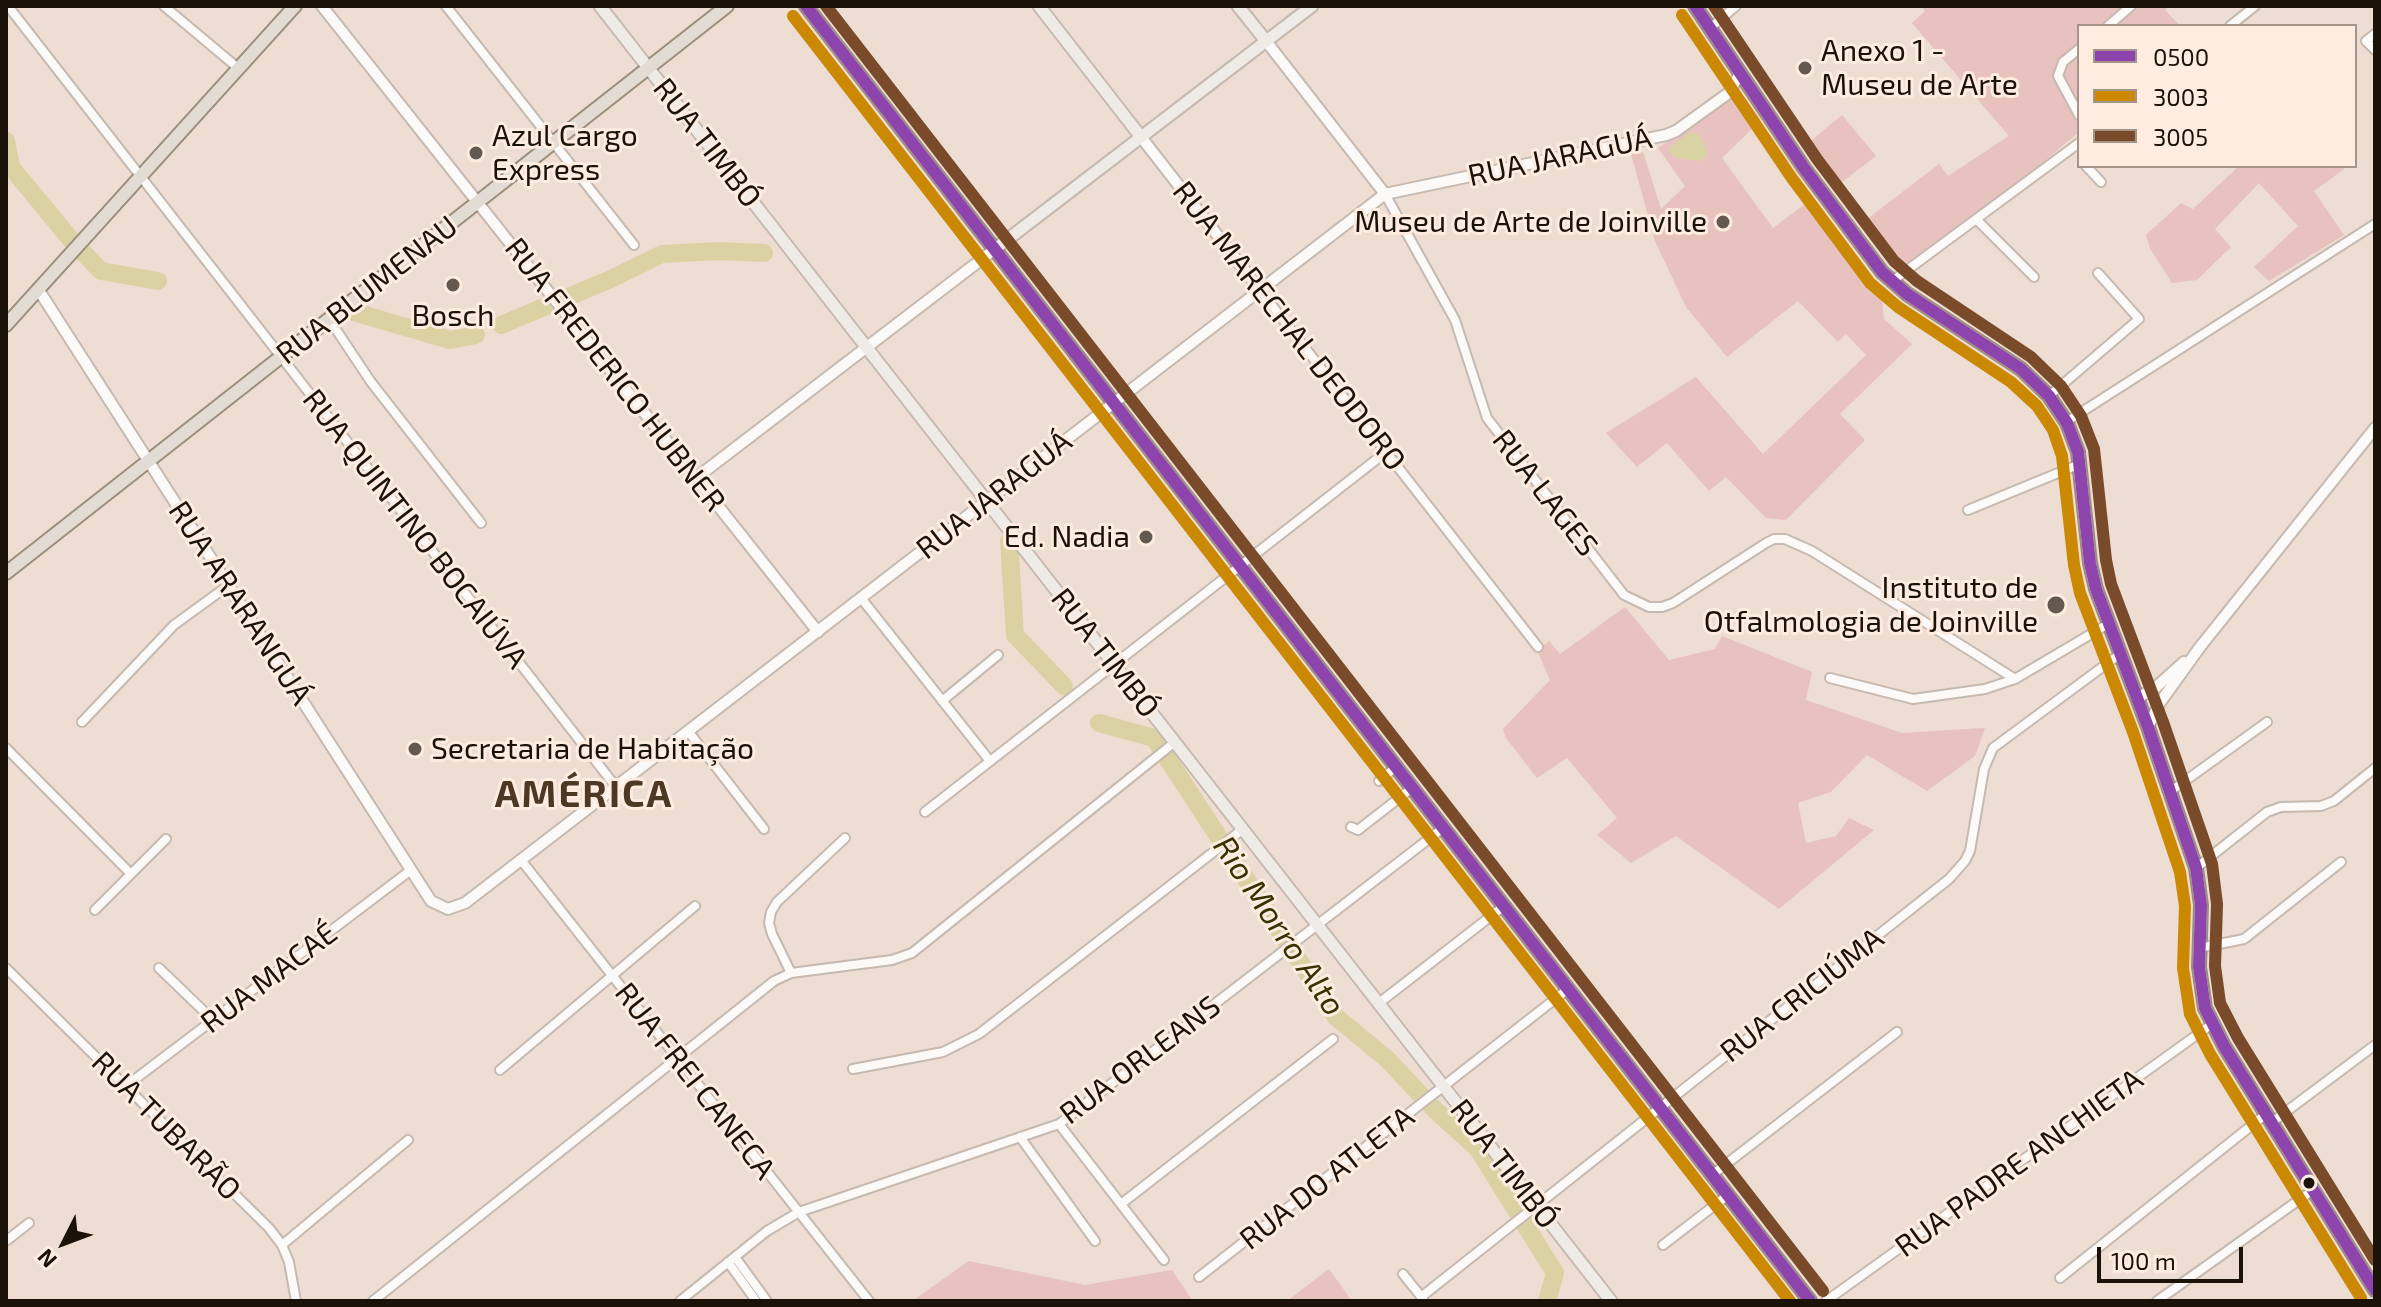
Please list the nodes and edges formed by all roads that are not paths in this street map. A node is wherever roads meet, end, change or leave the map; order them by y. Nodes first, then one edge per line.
1 (8, 6) edge
2 (164, 6) edge
3 (295, 6) edge
4 (322, 6) edge
5 (446, 6) edge
6 (600, 6) edge
7 (727, 6) edge
8 (806, 6) edge
9 (1039, 6) edge
10 (1238, 6) edge
11 (1312, 6) edge
12 (1695, 6) edge
13 (1736, 6) edge
14 (2131, 6) edge
15 (2255, 6) edge
16 (2110, 24) edge
17 (2232, 24) edge
18 (1710, 28) junction
19 (2375, 34) edge
20 (1266, 41) junction
21 (2375, 50) edge
22 (2077, 51) edge
23 (238, 68) junction
24 (649, 68) junction
25 (1740, 73) junction
26 (2077, 111) edge
27 (1141, 137) junction
28 (554, 143) junction
29 (2077, 144) edge
30 (2071, 149) junction
31 (2077, 156) edge
32 (2088, 168) edge
33 (140, 177) junction
34 (2101, 182) dead end
35 (1385, 194) junction
36 (478, 202) junction
37 (1976, 219) junction
38 (2375, 224) edge
39 (634, 245) dead end
40 (995, 249) junction
41 (2098, 273) dead end
42 (2034, 277) dead end
43 (1891, 282) junction
44 (38, 289) junction
45 (1260, 290) junction
46 (329, 319) junction
47 (6, 325) edge
48 (866, 347) junction
49 (281, 357) junction
50 (2049, 396) junction
51 (1114, 403) junction
52 (2066, 422) junction
53 (2375, 428) edge
54 (1386, 452) junction
55 (149, 461) junction
56 (2080, 464) junction
57 (696, 478) junction
58 (987, 501) junction
59 (1968, 510) dead end
60 (481, 523) dead end
61 (1240, 566) junction
62 (6, 573) edge
63 (229, 585) junction
64 (861, 598) junction
65 (2108, 624) junction
66 (818, 632) junction
67 (1538, 647) dead end
68 (2200, 647) junction
69 (2120, 654) junction
70 (998, 655) dead end
71 (1114, 664) junction
72 (1830, 678) dead end
73 (2015, 679) junction
74 (2137, 698) junction
75 (942, 701) junction
76 (82, 722) dead end
77 (2267, 722) dead end
78 (2148, 727) junction
79 (688, 731) junction
80 (1172, 745) junction
81 (6, 748) edge
82 (990, 761) junction
83 (1396, 767) junction
84 (2375, 768) edge
85 (1379, 781) dead end
86 (616, 787) junction
87 (1412, 788) junction
88 (2171, 791) junction
89 (925, 812) dead end
90 (1351, 827) dead end
91 (1443, 828) junction
92 (764, 829) dead end
93 (1243, 829) junction
94 (845, 838) dead end
95 (166, 839) dead end
96 (521, 860) junction
97 (2341, 862) dead end
98 (2196, 868) junction
99 (411, 870) junction
100 (131, 874) junction
101 (695, 906) dead end
102 (1504, 906) junction
103 (448, 909) joint
104 (95, 910) dead end
105 (1317, 925) junction
106 (2199, 948) junction
107 (6, 968) edge
108 (159, 968) dead end
109 (791, 973) junction
110 (612, 975) junction
111 (1568, 989) junction
112 (1379, 1003) junction
113 (213, 1020) junction
114 (2212, 1024) junction
115 (1897, 1032) dead end
116 (1333, 1039) dead end
117 (2375, 1045) edge
118 (677, 1058) junction
119 (853, 1069) dead end
120 (500, 1070) dead end
121 (126, 1086) junction
122 (1441, 1089) junction
123 (1660, 1108) junction
124 (2269, 1119) junction
125 (1059, 1124) junction
126 (1020, 1137) junction
127 (408, 1140) dead end
128 (1712, 1175) junction
129 (2313, 1190) junction
130 (1728, 1195) junction
131 (1121, 1204) junction
132 (1532, 1209) junction
133 (799, 1212) junction
134 (29, 1223) dead end
135 (6, 1241) edge
136 (1095, 1241) dead end
137 (282, 1245) junction
138 (1663, 1245) dead end
139 (732, 1260) junction
140 (1164, 1260) dead end
141 (1403, 1274) dead end
142 (1199, 1277) dead end
143 (2060, 1278) dead end
144 (2373, 1283) edge
145 (1422, 1299) edge
146 (296, 1301) edge
147 (373, 1301) edge
148 (680, 1301) edge
149 (756, 1301) edge
150 (767, 1301) edge
151 (869, 1301) edge
152 (1611, 1301) edge
153 (1810, 1301) edge
154 (1826, 1301) edge
155 (2157, 1301) edge

1 - 33 street, RUA QUINTINO BOCAIÚVA
2 - 23 street
3 - 23 main road
4 - 36 street, RUA FREDERICO HUBNER
5 - 28 street
6 - 24 main road, RUA TIMBÓ
7 - 24 main road, RUA BLUMENAU
8 - 40 main road
9 - 27 main road, RUA MARECHAL DEODORO
10 - 20 main road, RUA LAGES
11 - 20 main road
12 - 18 main road
13 - 18 street
14 - 16 street
15 - 17 street
18 - 25 main road
19 - 21 street
20 - 27 main road
20 - 35 street, RUA LAGES
22 - 26 street
23 - 33 main road
24 - 28 main road, RUA BLUMENAU
24 - 48 main road, RUA TIMBÓ
25 - 35 street, RUA JARAGUÁ
25 - 43 main road
27 - 40 main road
27 - 45 street, RUA MARECHAL DEODORO
28 - 36 main road, RUA BLUMENAU
28 - 39 street
29 - 30 street
30 - 31 street
30 - 37 street
32 - 34 street
33 - 44 main road
33 - 49 street, RUA QUINTINO BOCAIÚVA
35 - 45 street, RUA JARAGUÁ
35 - 73 street, RUA LAGES
36 - 46 main road, RUA BLUMENAU
36 - 57 street, RUA FREDERICO HUBNER
37 - 42 street
37 - 43 street
38 - 52 street
40 - 48 street
40 - 51 main road
41 - 50 street
43 - 50 main road
44 - 47 main road
44 - 55 street, RUA ARARANGUÁ
45 - 51 street, RUA JARAGUÁ
45 - 54 street, RUA MARECHAL DEODORO
46 - 49 main road, RUA BLUMENAU
46 - 60 street
48 - 57 street
48 - 58 main road, RUA TIMBÓ
49 - 55 main road, RUA BLUMENAU
49 - 86 street, RUA QUINTINO BOCAIÚVA
50 - 52 main road
51 - 58 street, RUA JARAGUÁ
51 - 61 main road
52 - 56 main road
53 - 68 street
54 - 61 street
54 - 67 street, RUA MARECHAL DEODORO
55 - 62 main road, RUA BLUMENAU
55 - 63 street, RUA ARARANGUÁ
56 - 59 street
56 - 65 main road
57 - 66 street, RUA FREDERICO HUBNER
58 - 64 street, RUA JARAGUÁ
58 - 71 main road, RUA TIMBÓ
61 - 71 street
61 - 83 main road
63 - 76 street
63 - 99 street, RUA ARARANGUÁ
64 - 66 street, RUA JARAGUÁ
64 - 75 street
65 - 69 main road
65 - 73 street
66 - 79 street, RUA JARAGUÁ
68 - 74 street
68 - 78 street
69 - 74 main road
69 - 123 street, RUA CRICIÚMA
70 - 75 street
71 - 80 main road, RUA TIMBÓ
71 - 82 street
72 - 73 street
74 - 78 main road
75 - 82 street
77 - 88 street
78 - 88 main road
79 - 86 street, RUA JARAGUÁ
79 - 92 street
80 - 93 main road, RUA TIMBÓ
80 - 109 street
81 - 100 street
82 - 89 street
83 - 85 street
83 - 87 main road
84 - 98 street
86 - 96 street, RUA JARAGUÁ
87 - 90 street
87 - 91 main road
88 - 98 main road
91 - 102 main road
91 - 105 street, RUA ORLEANS
93 - 105 main road, RUA TIMBÓ
93 - 119 street
94 - 109 street
95 - 100 street
96 - 103 street, RUA JARAGUÁ
96 - 110 street, RUA FREI CANECA
97 - 106 street
98 - 106 main road
99 - 103 street, RUA ARARANGUÁ
99 - 113 street, RUA MACAÉ
100 - 104 street
101 - 110 street
102 - 111 main road
102 - 112 street
105 - 112 main road, RUA TIMBÓ
105 - 125 street, RUA ORLEANS
106 - 114 main road
107 - 121 street, RUA TUBARÃO
108 - 113 street
109 - 118 street
110 - 118 street, RUA FREI CANECA
110 - 120 street
111 - 122 street, RUA DO ATLETA
111 - 123 main road
112 - 122 main road, RUA TIMBÓ
113 - 121 street, RUA MACAÉ
114 - 124 main road
114 - 154 street, RUA PADRE ANCHIETA
115 - 128 street
116 - 131 street
117 - 124 street
118 - 133 street, RUA FREI CANECA
118 - 147 street
121 - 137 street, RUA TUBARÃO
122 - 132 main road, RUA TIMBÓ
122 - 142 street, RUA DO ATLETA
123 - 128 main road
123 - 132 street, RUA CRICIÚMA
124 - 129 main road
124 - 143 street
125 - 126 street, RUA ORLEANS
125 - 131 street
126 - 133 street, RUA ORLEANS
126 - 136 street
127 - 137 street
128 - 130 main road
129 - 144 main road
129 - 155 street
130 - 138 street
130 - 153 main road
131 - 140 street
132 - 145 street, RUA CRICIÚMA
132 - 152 main road, RUA TIMBÓ
133 - 139 street, RUA ORLEANS
133 - 151 street, RUA FREI CANECA
134 - 135 street
137 - 146 street, RUA TUBARÃO
139 - 148 street, RUA ORLEANS
139 - 149 street
139 - 150 street
141 - 145 street

